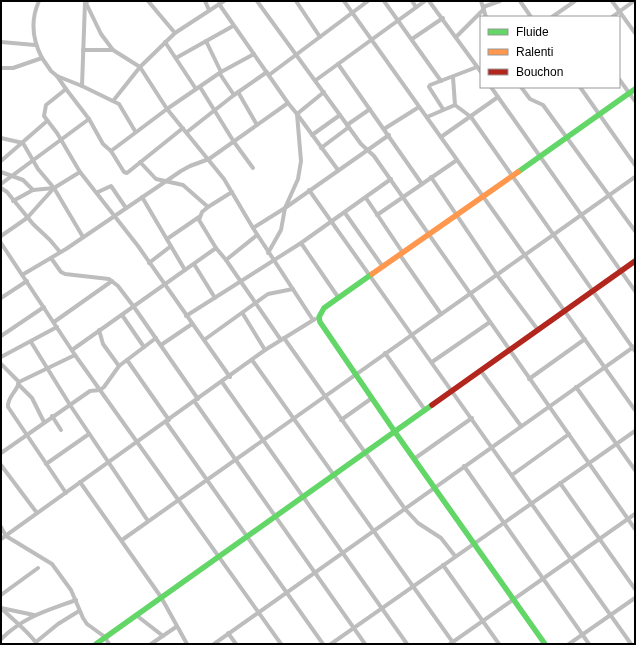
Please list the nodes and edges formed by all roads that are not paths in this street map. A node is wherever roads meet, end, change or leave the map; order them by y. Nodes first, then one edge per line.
1 (39, 1) edge
2 (85, 1) edge
3 (88, 1) edge
4 (148, 1) edge
5 (205, 1) edge
6 (224, 1) edge
7 (256, 1) edge
8 (296, 1) edge
9 (344, 1) edge
10 (368, 1) edge
11 (384, 1) edge
12 (412, 1) edge
13 (425, 1) edge
14 (429, 1) edge
15 (481, 1) edge
16 (500, 1) edge
17 (520, 1) edge
18 (575, 1) edge
19 (612, 1) edge
20 (634, 1) edge
21 (219, 4) junction
22 (416, 7) junction
23 (483, 8) junction
24 (209, 10) junction
25 (620, 11) junction
26 (353, 13) junction
27 (486, 16) edge
28 (530, 16) edge
29 (553, 16) edge
30 (613, 16) edge
31 (443, 18) junction
32 (397, 20) junction
33 (234, 26) junction
34 (175, 33) junction
35 (635, 33) edge
36 (320, 37) junction
37 (456, 37) junction
38 (371, 39) junction
39 (412, 39) junction
40 (206, 41) junction
41 (1, 42) edge
42 (166, 42) junction
43 (35, 45) junction
44 (83, 50) junction
45 (113, 50) junction
46 (254, 54) junction
47 (297, 54) junction
48 (42, 58) junction
49 (176, 58) junction
50 (338, 64) junction
51 (140, 67) junction
52 (477, 67) junction
53 (1, 68) edge
54 (480, 71) edge
55 (220, 73) junction
56 (268, 74) junction
57 (57, 76) junction
58 (453, 77) junction
59 (316, 80) junction
60 (620, 80) edge
61 (441, 81) junction
62 (82, 86) junction
63 (198, 88) junction
64 (493, 88) edge
65 (522, 88) edge
66 (581, 88) edge
67 (66, 89) junction
68 (635, 89) edge
69 (238, 92) junction
70 (324, 92) junction
71 (629, 93) junction
72 (234, 95) junction
73 (498, 97) junction
74 (113, 101) junction
75 (635, 101) edge
76 (288, 103) junction
77 (455, 105) junction
78 (419, 107) junction
79 (166, 109) junction
80 (370, 109) junction
81 (215, 110) junction
82 (443, 110) junction
83 (297, 114) junction
84 (600, 114) junction
85 (340, 115) junction
86 (426, 117) junction
87 (471, 117) junction
88 (89, 119) junction
89 (47, 121) junction
90 (257, 124) junction
91 (348, 126) junction
92 (384, 129) junction
93 (185, 130) junction
94 (135, 131) junction
95 (312, 135) junction
96 (389, 135) junction
97 (567, 136) junction
98 (441, 137) junction
99 (1, 138) edge
100 (60, 141) junction
101 (234, 142) junction
102 (23, 143) junction
103 (321, 148) junction
104 (368, 150) junction
105 (111, 151) junction
106 (541, 157) junction
107 (209, 159) junction
108 (33, 160) junction
109 (457, 160) junction
110 (1, 161) edge
111 (140, 162) junction
112 (635, 165) edge
113 (253, 168) dead end
114 (338, 170) junction
115 (1, 172) edge
116 (80, 172) junction
117 (12, 175) junction
118 (512, 176) junction
119 (431, 177) junction
120 (635, 177) edge
121 (391, 180) junction
122 (165, 182) junction
123 (1, 184) edge
124 (422, 184) junction
125 (1, 188) edge
126 (54, 188) junction
127 (33, 190) junction
128 (309, 190) junction
129 (98, 192) junction
130 (232, 192) junction
131 (610, 195) junction
132 (142, 197) junction
133 (403, 197) junction
134 (483, 197) junction
135 (366, 198) junction
136 (13, 201) junction
137 (126, 208) junction
138 (208, 208) junction
139 (285, 208) junction
140 (345, 213) junction
141 (114, 215) junction
142 (377, 215) junction
143 (581, 215) junction
144 (456, 216) junction
145 (199, 217) junction
146 (27, 218) junction
147 (332, 222) junction
148 (253, 228) junction
149 (635, 231) edge
150 (429, 234) junction
151 (257, 235) junction
152 (554, 235) junction
153 (1, 236) edge
154 (83, 236) junction
155 (167, 239) junction
156 (1, 243) edge
157 (301, 243) junction
158 (171, 246) junction
159 (216, 248) junction
160 (60, 252) junction
161 (268, 253) junction
162 (402, 254) junction
163 (525, 255) junction
164 (51, 258) junction
165 (226, 260) junction
166 (273, 260) junction
167 (635, 261) edge
168 (149, 263) junction
169 (194, 264) junction
170 (383, 267) junction
171 (185, 270) junction
172 (621, 271) junction
173 (497, 274) junction
174 (22, 275) junction
175 (371, 275) junction
176 (27, 281) junction
177 (112, 281) junction
178 (241, 282) junction
179 (164, 285) junction
180 (293, 289) junction
181 (594, 291) junction
182 (635, 291) edge
183 (470, 293) junction
184 (338, 297) junction
185 (1, 298) edge
186 (215, 298) junction
187 (256, 304) junction
188 (44, 307) junction
189 (134, 307) junction
190 (564, 310) junction
191 (243, 314) junction
192 (442, 314) junction
193 (122, 315) junction
194 (186, 316) junction
195 (316, 318) junction
196 (54, 322) junction
197 (490, 322) junction
198 (192, 324) junction
199 (57, 327) junction
200 (99, 330) junction
201 (538, 330) junction
202 (413, 334) junction
203 (1, 336) edge
204 (156, 338) junction
205 (282, 339) junction
206 (585, 339) junction
207 (204, 340) junction
208 (31, 342) junction
209 (160, 345) junction
210 (144, 347) junction
211 (634, 348) edge
212 (72, 350) junction
213 (266, 350) junction
214 (509, 350) junction
215 (385, 354) junction
216 (75, 355) junction
217 (1, 357) edge
218 (126, 360) junction
219 (252, 360) junction
220 (432, 362) junction
221 (1, 364) edge
222 (119, 366) junction
223 (605, 367) junction
224 (47, 368) junction
225 (481, 370) junction
226 (356, 375) junction
227 (230, 377) junction
228 (529, 379) junction
229 (222, 382) junction
230 (19, 383) junction
231 (576, 387) junction
232 (100, 390) junction
233 (453, 391) junction
234 (325, 396) junction
235 (372, 398) junction
236 (196, 400) junction
237 (70, 405) junction
238 (549, 406) junction
239 (425, 410) junction
240 (635, 410) edge
241 (52, 416) junction
242 (294, 418) junction
243 (472, 418) junction
244 (341, 420) junction
245 (167, 421) junction
246 (44, 422) junction
247 (520, 426) junction
248 (60, 430) dead end
249 (635, 430) edge
250 (395, 432) junction
251 (26, 434) junction
252 (89, 434) junction
253 (569, 434) junction
254 (263, 440) junction
255 (137, 442) junction
256 (616, 443) junction
257 (492, 447) junction
258 (1, 453) edge
259 (364, 453) junction
260 (235, 459) junction
261 (414, 460) junction
262 (589, 462) junction
263 (108, 463) junction
264 (46, 464) junction
265 (1, 465) edge
266 (464, 466) junction
267 (635, 470) edge
268 (334, 475) junction
269 (512, 475) junction
270 (207, 479) junction
271 (80, 482) junction
272 (560, 483) junction
273 (434, 487) junction
274 (66, 493) junction
275 (303, 496) junction
276 (178, 500) junction
277 (531, 503) junction
278 (405, 509) junction
279 (37, 514) junction
280 (635, 514) edge
281 (275, 516) junction
282 (628, 519) junction
283 (148, 522) junction
284 (504, 522) junction
285 (1, 527) edge
286 (635, 529) edge
287 (373, 530) junction
288 (6, 536) junction
289 (246, 536) junction
290 (1, 539) edge
291 (600, 539) junction
292 (122, 540) junction
293 (474, 543) junction
294 (342, 552) junction
295 (218, 556) junction
296 (455, 556) junction
297 (571, 559) junction
298 (443, 565) junction
299 (38, 568) dead end
300 (314, 572) junction
301 (543, 579) junction
302 (413, 586) junction
303 (635, 589) edge
304 (286, 592) junction
305 (1, 594) edge
306 (161, 597) junction
307 (635, 598) edge
308 (76, 600) junction
309 (513, 600) junction
310 (1, 608) edge
311 (382, 608) junction
312 (79, 610) junction
313 (258, 612) junction
314 (136, 614) junction
315 (34, 615) junction
316 (610, 615) junction
317 (483, 621) junction
318 (17, 624) junction
319 (176, 626) junction
320 (354, 628) junction
321 (228, 633) junction
322 (582, 634) junction
323 (163, 636) junction
324 (105, 637) junction
325 (1, 639) edge
326 (280, 642) edge
327 (37, 643) edge
328 (452, 643) edge
329 (96, 644) edge
330 (110, 644) edge
331 (151, 644) edge
332 (187, 644) edge
333 (214, 644) edge
334 (236, 644) edge
335 (274, 644) edge
336 (323, 644) edge
337 (331, 644) edge
338 (365, 644) edge
339 (407, 644) edge
340 (499, 644) edge
341 (545, 644) edge
342 (569, 644) edge
343 (589, 644) edge
344 (630, 644) edge

1 - 43 street
2 - 3 street
2 - 44 street
2 - 45 street
4 - 34 street
5 - 24 street
6 - 21 street
7 - 47 street
8 - 36 street
9 - 26 street
10 - 26 street
11 - 32 street
12 - 22 street
13 - 22 street
14 - 31 street
15 - 23 street
16 - 23 street
17 - 28 street
18 - 29 street
19 - 25 street
20 - 25 street
21 - 24 street
21 - 33 street
22 - 32 street
23 - 27 street
23 - 37 street
24 - 34 street
25 - 30 street
25 - 35 street
26 - 36 street
26 - 38 street
31 - 37 street
31 - 39 street
32 - 38 street
32 - 39 street
33 - 40 street
33 - 46 street
34 - 42 street
36 - 47 street
37 - 52 street
38 - 50 street
38 - 78 street
39 - 61 street
40 - 49 street
40 - 55 street
41 - 43 street
42 - 49 street
42 - 51 street
43 - 48 street
44 - 45 street
44 - 62 street
45 - 51 street
46 - 55 street
46 - 56 street
47 - 56 street
47 - 59 street
48 - 53 street
48 - 57 street
49 - 63 street
50 - 59 street
50 - 80 street
51 - 74 street
51 - 79 street
52 - 54 street
52 - 58 street
55 - 63 street
55 - 72 street
56 - 69 street
56 - 76 street
57 - 62 street
57 - 67 street
58 - 61 street
58 - 77 street
59 - 70 street
60 - 71 street
61 - 82 street
62 - 74 street
63 - 79 street
63 - 81 street
64 - 73 street
65 - 97 street
66 - 84 street
67 - 88 street
67 - 89 street
68 - 71 street
69 - 72 street
69 - 90 street
70 - 83 street
70 - 85 street
71 - 75 street
71 - 84 street
72 - 81 street
73 - 87 street
73 - 106 street
74 - 94 street
76 - 83 street
76 - 90 street
77 - 82 street
77 - 87 street
78 - 86 street
78 - 92 street
79 - 93 street
79 - 94 street
80 - 91 street
80 - 92 street
81 - 93 street
81 - 101 street
82 - 86 street
83 - 95 street
83 - 139 street
84 - 97 street
84 - 112 street
85 - 91 street
85 - 95 street
86 - 98 street
87 - 98 street
87 - 118 street
88 - 100 street
88 - 105 street
89 - 100 street
89 - 102 street
90 - 101 street
91 - 103 street
91 - 104 street
92 - 96 street
93 - 107 street
93 - 111 street
94 - 105 street
95 - 103 street
96 - 104 street
96 - 124 street
97 - 106 street
97 - 131 street
98 - 109 street
99 - 102 street
100 - 108 street
100 - 116 street
101 - 107 street
101 - 113 street
102 - 108 street
102 - 110 street
103 - 114 street
104 - 114 street
104 - 121 street
105 - 111 street
106 - 118 street
106 - 143 street
107 - 122 street
107 - 130 street
108 - 117 street
108 - 126 street
109 - 119 street
109 - 134 street
111 - 122 street
114 - 128 street
115 - 117 street
116 - 126 street
116 - 129 street
117 - 123 street
117 - 127 street
118 - 134 street
118 - 152 street
119 - 124 street
119 - 144 street
120 - 131 street
121 - 133 street
121 - 135 street
122 - 132 street
122 - 138 street
124 - 133 street
125 - 136 street
126 - 127 street
126 - 146 street
126 - 154 street
127 - 136 street
128 - 139 street
128 - 147 street
129 - 137 street
129 - 141 street
130 - 138 street
130 - 148 street
131 - 143 street
131 - 149 street
132 - 137 street
132 - 155 street
133 - 142 street
133 - 150 street
134 - 144 street
134 - 163 street
135 - 140 street
135 - 142 street
136 - 146 street
137 - 141 street
138 - 145 street
139 - 148 street
139 - 161 street
140 - 147 street
140 - 170 street
141 - 154 street
141 - 168 street
142 - 162 street
143 - 152 street
143 - 172 street
144 - 150 street
144 - 173 street
145 - 155 street
145 - 159 street
146 - 153 street
146 - 160 street
147 - 157 street
147 - 175 street
148 - 151 street
150 - 162 street
150 - 183 street
151 - 161 street
151 - 165 street
152 - 163 street
152 - 181 street
154 - 160 street
155 - 158 street
156 - 174 street
157 - 166 street
157 - 184 street
158 - 168 street
158 - 171 street
159 - 165 street
159 - 169 street
160 - 164 street
161 - 166 street
162 - 170 street
162 - 192 street
163 - 173 street
163 - 190 street
164 - 174 street
164 - 177 street
165 - 178 street
166 - 178 street
166 - 180 street
167 - 172 street
168 - 179 street
169 - 171 street
169 - 186 street
170 - 175 street
171 - 179 street
172 - 181 street
172 - 182 street
173 - 183 street
173 - 201 street
174 - 176 street
175 - 184 street
175 - 202 street
176 - 185 street
176 - 188 street
177 - 189 street
177 - 196 street
178 - 186 street
178 - 187 street
179 - 189 street
179 - 194 street
180 - 187 street
180 - 195 street
181 - 190 street
181 - 211 street
183 - 192 street
183 - 197 street
184 - 195 street
186 - 194 street
187 - 191 street
187 - 205 street
188 - 196 street
188 - 203 street
189 - 193 street
189 - 204 street
190 - 201 street
190 - 206 street
191 - 207 street
191 - 213 street
192 - 202 street
193 - 200 street
193 - 210 street
194 - 198 street
195 - 205 street
195 - 226 street
196 - 199 street
197 - 214 street
197 - 220 street
198 - 207 street
198 - 209 street
199 - 208 street
199 - 212 street
200 - 212 street
200 - 222 street
201 - 214 street
202 - 215 street
202 - 220 street
204 - 209 street
204 - 210 street
205 - 213 street
205 - 234 street
206 - 223 street
206 - 228 street
207 - 227 street
208 - 217 street
208 - 224 street
209 - 236 street
210 - 218 street
211 - 223 street
212 - 216 street
213 - 219 street
214 - 225 street
214 - 228 street
215 - 226 street
215 - 239 street
216 - 224 street
216 - 232 street
218 - 222 street
218 - 245 street
219 - 227 street
219 - 242 street
220 - 233 street
221 - 230 street
222 - 232 street
223 - 231 street
223 - 240 street
224 - 230 street
224 - 237 street
225 - 233 street
225 - 247 street
226 - 234 street
226 - 235 street
227 - 229 street
228 - 238 street
229 - 236 street
229 - 254 street
230 - 246 street
230 - 251 street
231 - 238 street
231 - 256 street
232 - 237 street
232 - 255 street
233 - 239 street
233 - 243 street
234 - 242 street
234 - 244 street
235 - 244 street
235 - 250 street
236 - 245 street
236 - 260 street
237 - 241 street
237 - 252 street
238 - 247 street
238 - 253 street
239 - 250 street
241 - 246 street
241 - 248 street
242 - 254 street
242 - 268 street
243 - 257 street
243 - 261 street
244 - 259 street
245 - 255 street
245 - 270 street
246 - 251 street
247 - 257 street
249 - 256 street
250 - 259 street
250 - 261 street
251 - 258 street
251 - 264 street
252 - 263 street
252 - 264 street
253 - 262 street
253 - 269 street
254 - 260 street
254 - 275 street
255 - 263 street
255 - 276 street
256 - 262 street
256 - 267 street
257 - 266 street
257 - 269 street
259 - 268 street
259 - 278 street
260 - 270 street
260 - 281 street
261 - 273 street
262 - 272 street
262 - 282 street
263 - 271 street
263 - 283 street
264 - 274 street
265 - 279 street
266 - 273 street
266 - 284 street
268 - 275 street
268 - 287 street
269 - 277 street
270 - 276 street
270 - 289 street
271 - 274 street
271 - 292 street
272 - 277 street
272 - 291 street
273 - 278 street
273 - 293 street
274 - 279 street
275 - 281 street
275 - 294 street
276 - 283 street
276 - 295 street
277 - 284 street
277 - 297 street
278 - 287 street
278 - 296 street
279 - 288 street
280 - 282 street
281 - 289 street
281 - 300 street
282 - 286 street
282 - 291 street
283 - 292 street
284 - 293 street
284 - 301 street
285 - 288 street
287 - 294 street
287 - 302 street
288 - 290 street
288 - 308 street
289 - 295 street
289 - 304 street
291 - 297 street
291 - 303 street
292 - 306 street
293 - 296 street
293 - 309 street
294 - 300 street
294 - 311 street
295 - 306 street
295 - 313 street
296 - 298 street
297 - 301 street
297 - 316 street
298 - 302 street
298 - 317 street
299 - 305 street
300 - 304 street
300 - 320 street
301 - 309 street
301 - 322 street
302 - 311 street
302 - 328 street
304 - 313 street
304 - 336 street
306 - 314 street
306 - 319 street
307 - 316 street
308 - 312 street
308 - 315 street
309 - 317 street
309 - 341 street
310 - 315 street
310 - 318 street
311 - 320 street
311 - 339 street
312 - 324 street
312 - 327 street
313 - 321 street
313 - 326 street
314 - 323 street
314 - 324 street
315 - 318 street
316 - 322 street
316 - 344 street
317 - 328 street
317 - 340 street
318 - 325 street
318 - 327 street
319 - 323 street
319 - 332 street
320 - 337 street
320 - 338 street
321 - 333 street
321 - 334 street
322 - 342 street
322 - 343 street
323 - 331 street
324 - 329 street
324 - 330 street
326 - 335 street

